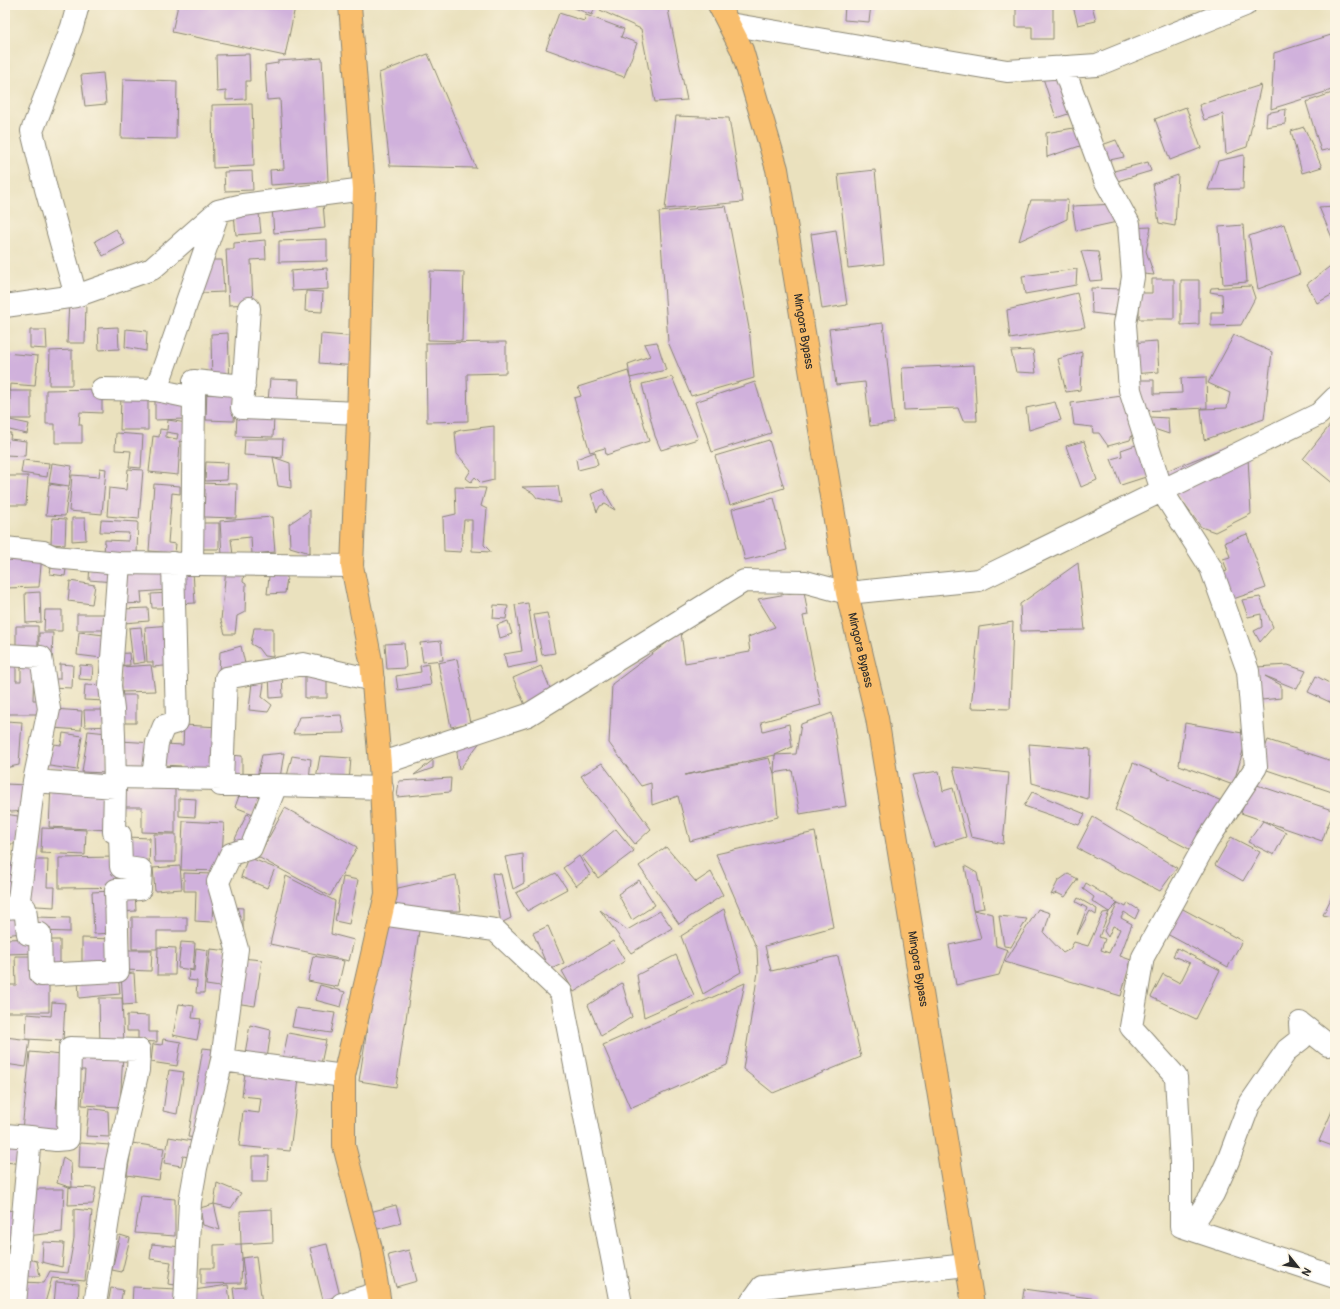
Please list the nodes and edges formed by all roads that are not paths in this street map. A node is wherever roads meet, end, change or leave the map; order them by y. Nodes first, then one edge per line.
1 (78, 5) edge
2 (350, 5) edge
3 (719, 5) edge
4 (1245, 5) edge
5 (729, 24) junction
6 (1063, 67) junction
7 (364, 189) junction
8 (218, 211) junction
9 (76, 296) junction
10 (5, 306) edge
11 (249, 308) dead end
12 (244, 386) junction
13 (102, 389) dead end
14 (156, 390) junction
15 (194, 398) junction
16 (1335, 398) edge
17 (358, 413) junction
18 (1162, 491) junction
19 (5, 548) edge
20 (119, 563) junction
21 (182, 564) junction
22 (352, 566) junction
23 (847, 593) junction
24 (5, 655) edge
25 (373, 680) junction
26 (380, 764) junction
27 (153, 778) junction
28 (222, 779) junction
29 (34, 781) junction
30 (115, 782) junction
31 (276, 785) junction
32 (382, 788) junction
33 (11, 907) edge
34 (381, 914) junction
35 (1328, 1045) dead end
36 (222, 1060) junction
37 (344, 1076) junction
38 (5, 1135) edge
39 (30, 1137) junction
40 (1194, 1222) dead end
41 (967, 1265) junction
42 (1335, 1277) edge
43 (379, 1298) edge
44 (15, 1304) edge
45 (95, 1304) edge
46 (185, 1304) edge
47 (342, 1304) edge
48 (621, 1304) edge
49 (750, 1304) edge
50 (973, 1304) edge

1 - 9 street
2 - 7 main road
3 - 5 main road, Mingora Bypass
4 - 6 street
5 - 6 street
5 - 23 main road, Mingora Bypass
6 - 18 street
7 - 8 street
7 - 17 main road
8 - 9 street
8 - 14 street
9 - 10 street
11 - 12 street
12 - 15 street
12 - 17 street
13 - 14 street
14 - 15 street
15 - 21 street
16 - 18 street
17 - 22 main road
18 - 23 street
18 - 42 street
19 - 20 street
20 - 21 street
20 - 30 street
21 - 22 street
21 - 27 street
22 - 25 main road
23 - 26 street
23 - 41 main road, Mingora Bypass
24 - 29 street
25 - 26 main road
25 - 28 street
26 - 32 main road
27 - 28 street
27 - 30 street
28 - 31 street
29 - 30 street
29 - 33 street
30 - 33 street
31 - 32 street
31 - 36 street
32 - 34 main road
34 - 37 main road
34 - 48 street
35 - 40 street
36 - 37 street
36 - 46 street
37 - 43 main road
38 - 39 street
39 - 44 street
39 - 45 street
41 - 49 street
41 - 50 main road, Mingora Bypass
43 - 47 street

